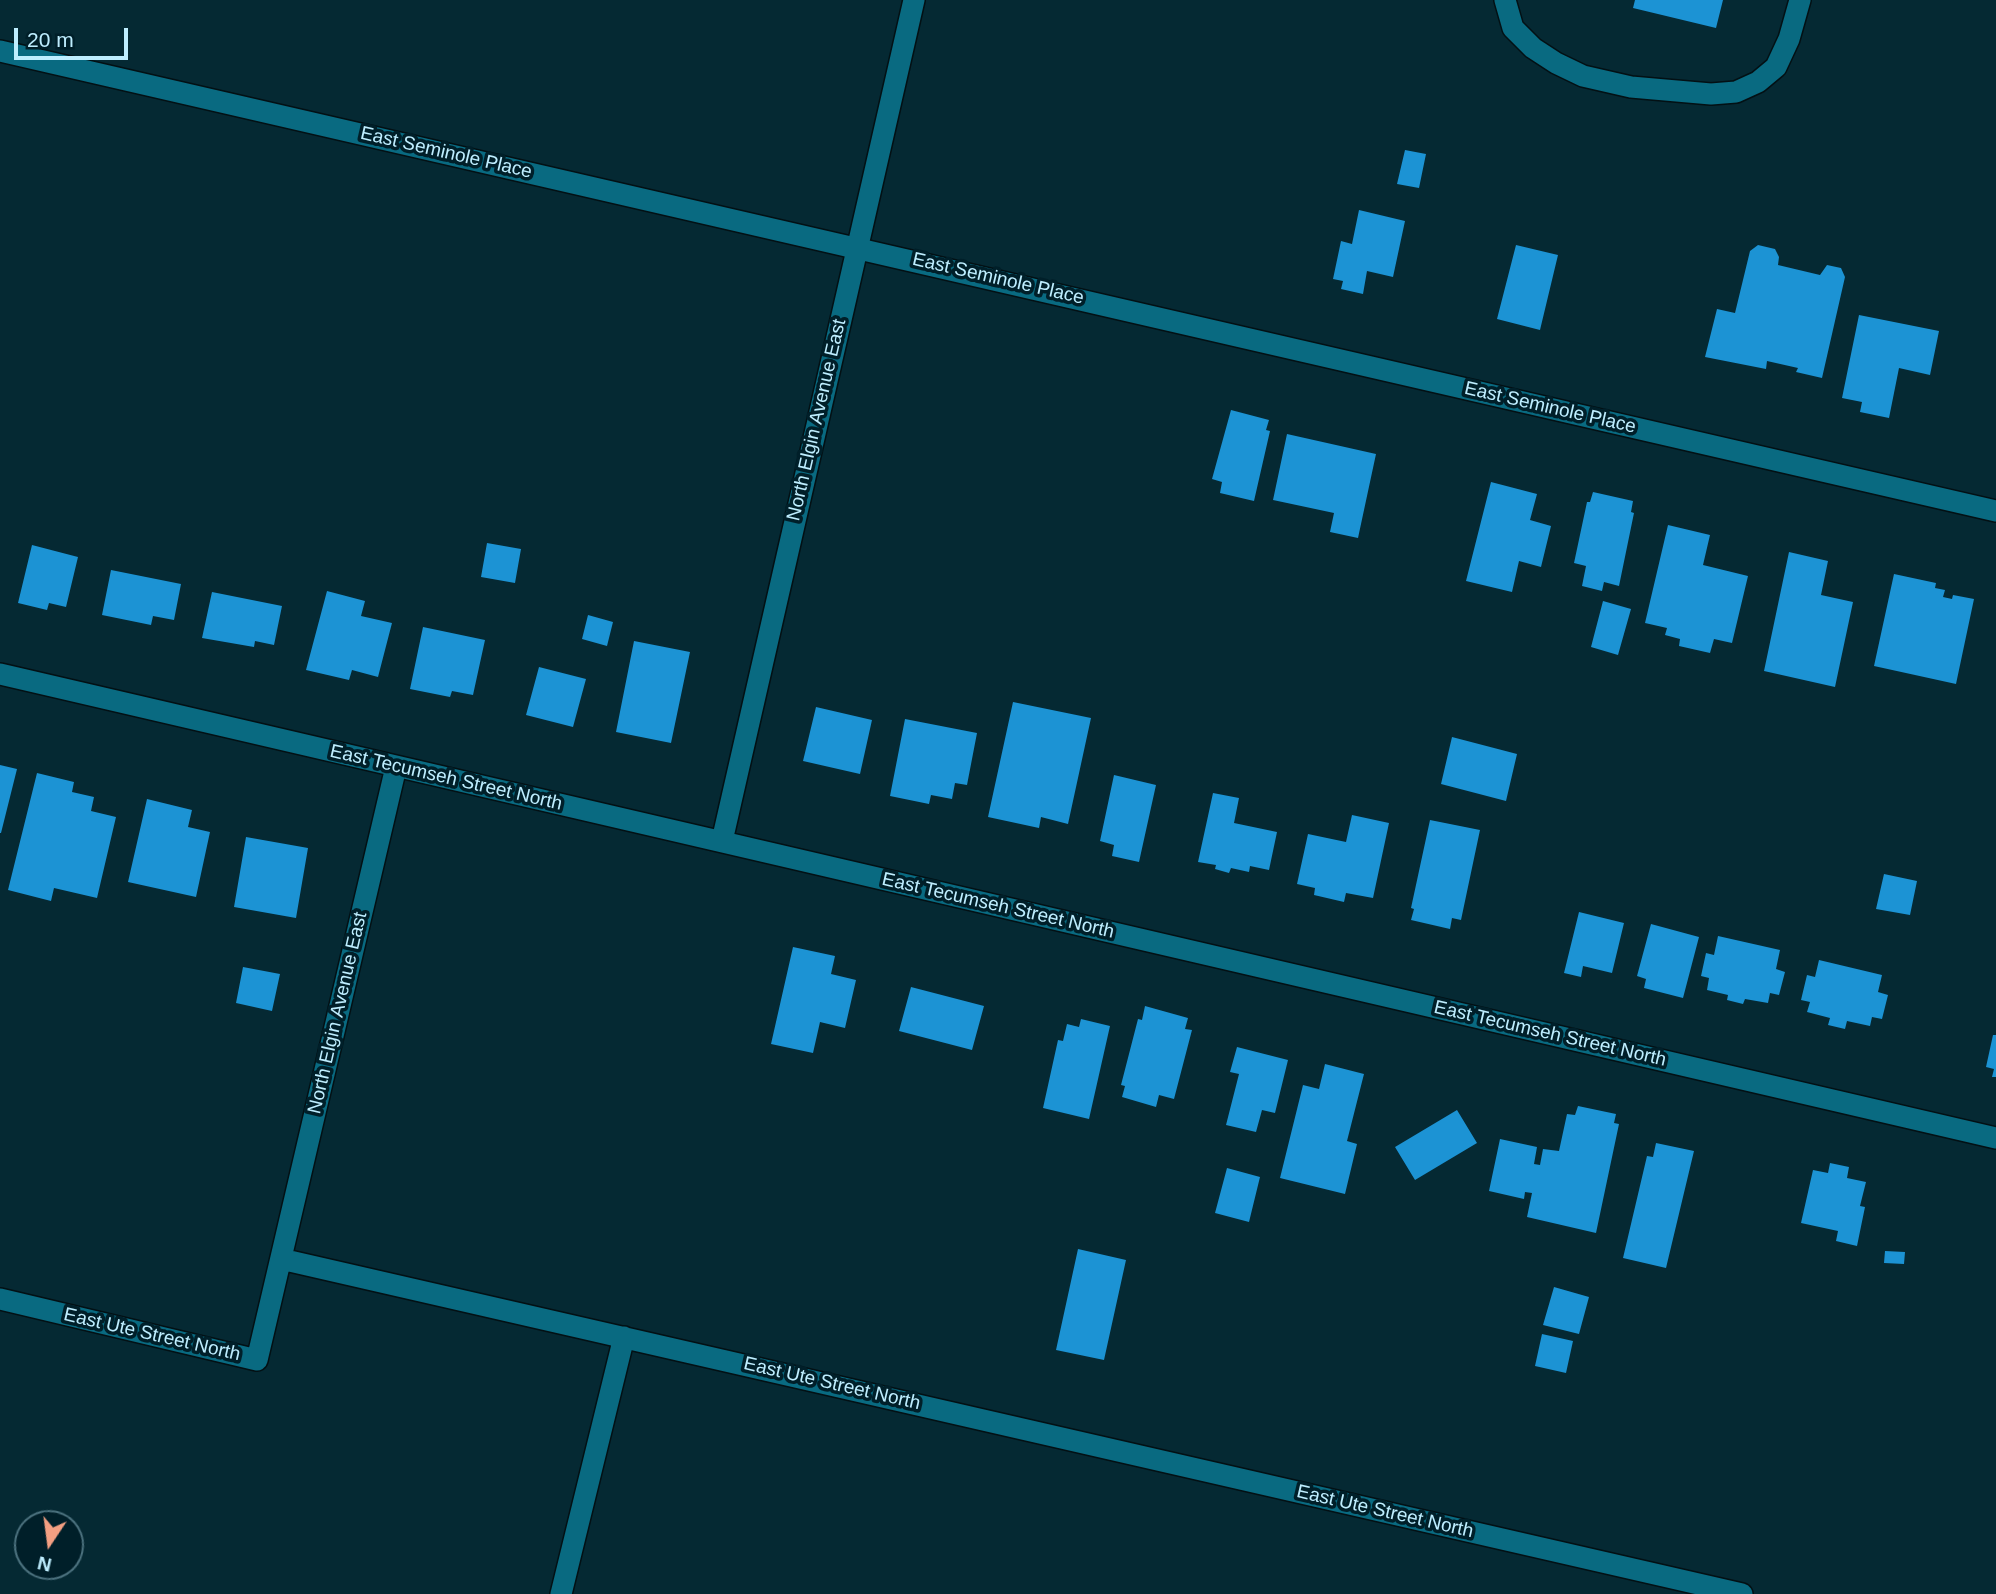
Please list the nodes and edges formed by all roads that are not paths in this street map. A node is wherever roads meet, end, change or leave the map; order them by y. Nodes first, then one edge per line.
1 (914, 0) edge
2 (1800, 0) edge
3 (1505, 1) edge
4 (0, 51) edge
5 (857, 246) junction
6 (1996, 511) edge
7 (0, 674) edge
8 (396, 767) junction
9 (722, 841) junction
10 (1996, 1138) edge
11 (281, 1259) junction
12 (0, 1299) edge
13 (624, 1337) junction
14 (561, 1594) edge
15 (1742, 1594) edge

1 - 5 street, North Elgin Avenue East
2 - 3 street
4 - 5 street, East Seminole Place
5 - 6 street, East Seminole Place
5 - 9 street, North Elgin Avenue East
7 - 8 street, East Tecumseh Street North
8 - 9 street, East Tecumseh Street North
8 - 11 street, North Elgin Avenue East
9 - 10 street, East Tecumseh Street North
11 - 12 street, East Ute Street North
11 - 13 street, East Ute Street North
13 - 14 street
13 - 15 street, East Ute Street North

